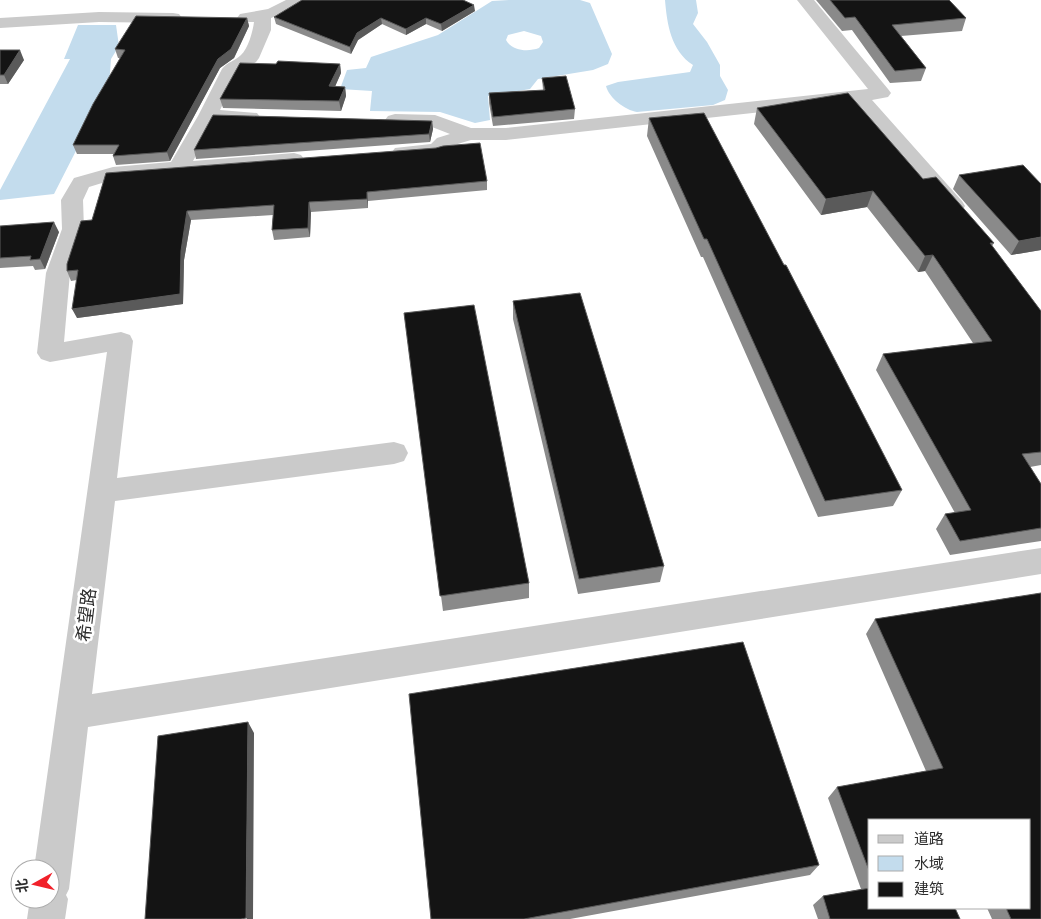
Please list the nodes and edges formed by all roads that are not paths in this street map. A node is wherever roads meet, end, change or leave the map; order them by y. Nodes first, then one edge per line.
1 (64, 0) edge
2 (299, 0) edge
3 (806, 0) edge
4 (263, 16) junction
5 (192, 18) edge
6 (49, 19) junction
7 (230, 19) edge
8 (0, 23) edge
9 (858, 96) junction
10 (208, 116) junction
11 (267, 117) edge
12 (376, 120) edge
13 (469, 134) junction
14 (378, 154) edge
15 (318, 158) edge
16 (179, 167) junction
17 (968, 223) edge
18 (394, 452) dead end
19 (102, 491) junction
20 (1041, 561) edge
21 (73, 713) junction
22 (54, 859) edge

1 - 6 street
2 - 4 street
3 - 9 street
4 - 7 street
4 - 10 street
5 - 6 street
6 - 8 street
9 - 13 street
9 - 17 street
10 - 11 street
10 - 16 street
12 - 13 street
13 - 14 street
15 - 16 street
16 - 19 street, 希望路
18 - 19 street
19 - 21 street, 希望路
20 - 21 street
21 - 22 street, 希望路

